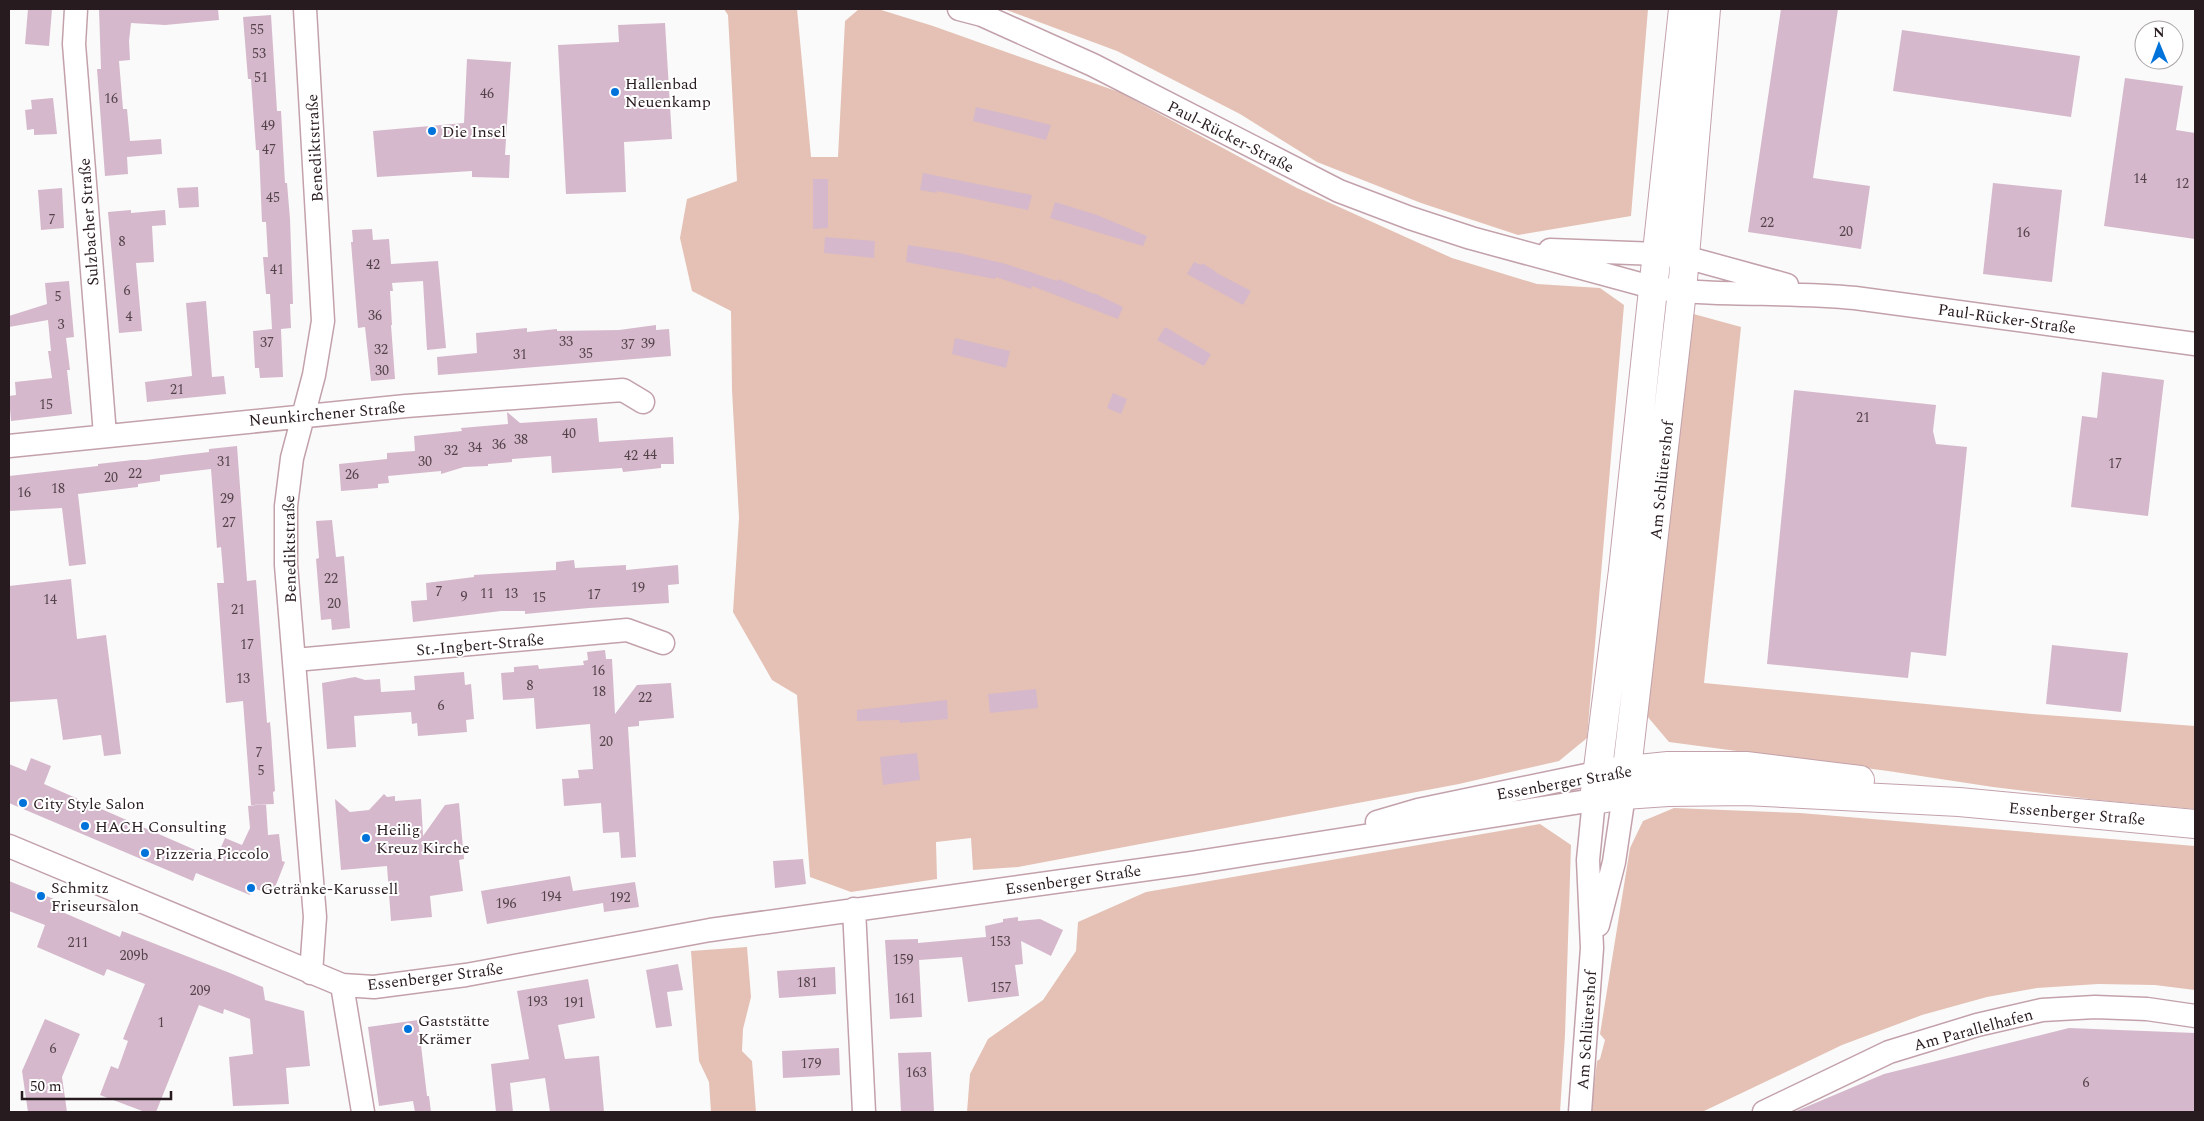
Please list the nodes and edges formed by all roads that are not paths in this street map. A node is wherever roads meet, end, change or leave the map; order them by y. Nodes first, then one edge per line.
1 (76, 9) edge
2 (306, 9) edge
3 (959, 9) edge
4 (1683, 9) edge
5 (1706, 9) edge
6 (1510, 248) junction
7 (1658, 254) junction
8 (1685, 258) junction
9 (1654, 288) junction
10 (1682, 291) junction
11 (1819, 294) junction
12 (2195, 344) edge
13 (643, 402) dead end
14 (304, 415) junction
15 (105, 435) junction
16 (9, 446) edge
17 (663, 643) dead end
18 (295, 660) junction
19 (1596, 773) junction
20 (1626, 782) junction
21 (1594, 800) junction
22 (2195, 824) edge
23 (9, 846) edge
24 (1292, 847) junction
25 (854, 909) junction
26 (1592, 948) junction
27 (311, 973) junction
28 (342, 985) junction
29 (2195, 1016) edge
30 (363, 1112) edge
31 (864, 1112) edge
32 (1580, 1112) edge
33 (1764, 1112) edge

1 - 15 street, Sulzbacher Straße
2 - 14 street, Benediktstraße
3 - 6 street, Paul-Rücker-Straße
4 - 7 street, Am Schlütershof
5 - 8 street, Am Schlütershof
6 - 7 street, Paul-Rücker-Straße
6 - 9 street, Paul-Rücker-Straße
7 - 8 street, Paul-Rücker-Straße
7 - 9 street, Am Schlütershof
8 - 10 street, Am Schlütershof
8 - 11 street, Paul-Rücker-Straße
9 - 10 street, Paul-Rücker-Straße
9 - 19 street, Am Schlütershof
10 - 11 street, Paul-Rücker-Straße
10 - 20 street, Am Schlütershof
11 - 12 street, Paul-Rücker-Straße
13 - 14 street, Neunkirchener Straße
14 - 15 street, Neunkirchener Straße
14 - 18 street, Benediktstraße
15 - 16 street, Neunkirchener Straße
17 - 18 street, St.-Ingbert-Straße
18 - 27 street, Benediktstraße
19 - 20 street, Essenberger Straße
19 - 21 street, Am Schlütershof
19 - 24 street, Essenberger Straße
20 - 21 street, Essenberger Straße
20 - 22 street, Essenberger Straße
20 - 26 street, Am Schlütershof
21 - 24 street, Essenberger Straße
21 - 26 street, Am Schlütershof
23 - 27 street, Essenberger Straße
24 - 25 street, Essenberger Straße
25 - 28 street, Essenberger Straße
25 - 31 street
26 - 32 street, Am Schlütershof
27 - 28 street, Essenberger Straße
28 - 30 street
29 - 33 street, Am Parallelhafen

